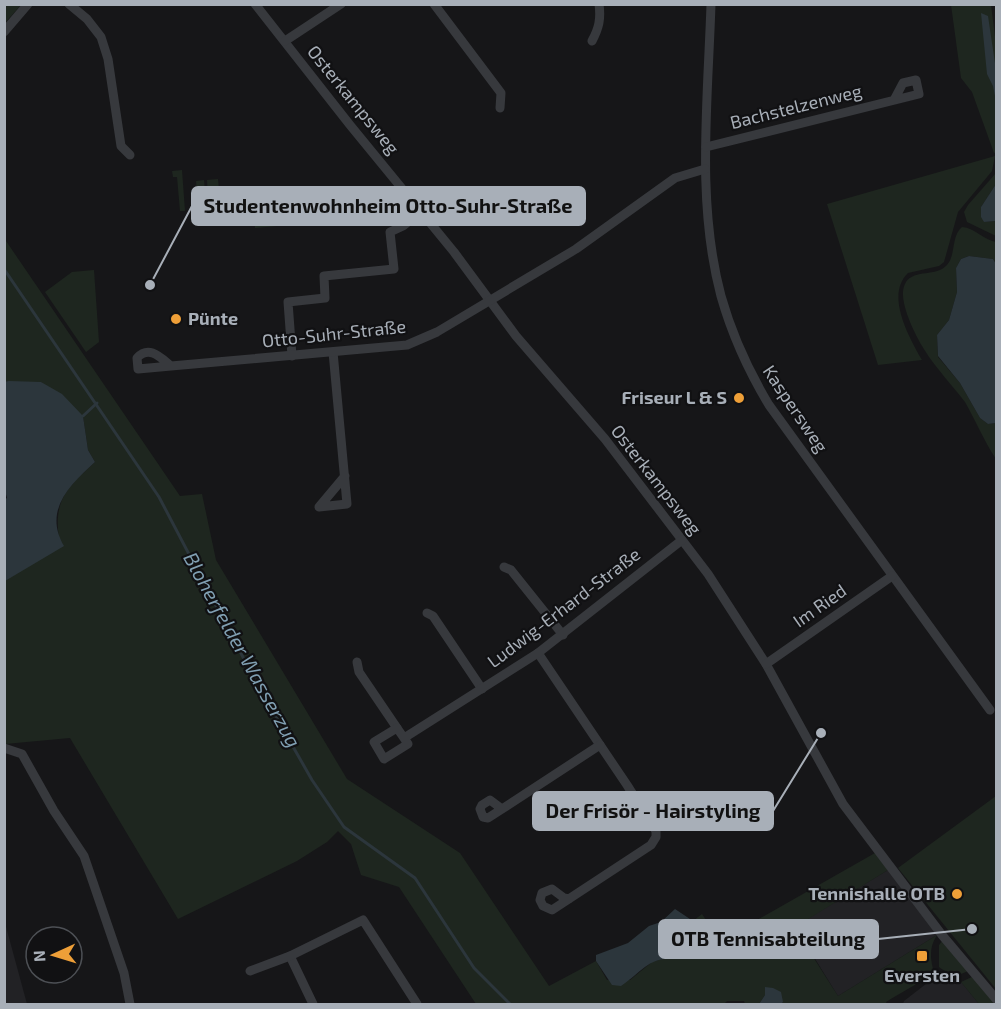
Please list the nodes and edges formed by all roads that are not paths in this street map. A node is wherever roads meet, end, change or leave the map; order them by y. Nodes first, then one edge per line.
1 (27, 4) edge
2 (69, 4) edge
3 (255, 4) edge
4 (341, 4) edge
5 (434, 4) edge
6 (599, 4) edge
7 (711, 4) edge
8 (4, 32) edge
9 (285, 41) junction
10 (592, 41) dead end
11 (894, 100) dead end
12 (500, 108) dead end
13 (706, 147) junction
14 (130, 155) dead end
15 (705, 169) junction
16 (422, 211) junction
17 (491, 300) junction
18 (333, 352) junction
19 (292, 356) junction
20 (171, 366) dead end
21 (345, 476) dead end
22 (682, 540) junction
23 (504, 567) dead end
24 (892, 576) junction
25 (427, 613) dead end
26 (562, 635) junction
27 (538, 653) junction
28 (357, 662) dead end
29 (766, 664) junction
30 (483, 689) junction
31 (990, 710) dead end
32 (397, 728) junction
33 (404, 738) junction
34 (600, 745) junction
35 (4, 748) edge
36 (502, 809) dead end
37 (569, 899) dead end
38 (290, 956) junction
39 (250, 971) dead end
40 (996, 999) edge
41 (130, 1005) edge
42 (313, 1005) edge
43 (417, 1005) edge

1 - 8 street
2 - 14 street
3 - 9 street, Osterkampsweg
4 - 9 street
5 - 12 street
6 - 10 street
7 - 13 street, Kaspersweg
9 - 16 street, Osterkampsweg
11 - 13 street, Bachstelzenweg
13 - 15 street, Kaspersweg
15 - 17 street, Otto-Suhr-Straße
15 - 24 street, Kaspersweg
16 - 17 street, Osterkampsweg
16 - 19 street
17 - 18 street, Otto-Suhr-Straße
17 - 22 street, Osterkampsweg
18 - 19 street, Otto-Suhr-Straße
18 - 21 street
19 - 20 street, Otto-Suhr-Straße
22 - 26 street, Ludwig-Erhard-Straße
22 - 29 street, Osterkampsweg
23 - 26 street
24 - 29 street, Im Ried
24 - 31 street, Kaspersweg
25 - 30 street
26 - 27 street, Ludwig-Erhard-Straße
27 - 30 street, Ludwig-Erhard-Straße
27 - 34 street
28 - 32 street
29 - 40 street, Osterkampsweg
30 - 33 street, Ludwig-Erhard-Straße
32 - 33 street
32 - 33 street, Ludwig-Erhard-Straße
34 - 36 street
34 - 37 street
35 - 41 street
38 - 39 street
38 - 42 street
38 - 43 street

